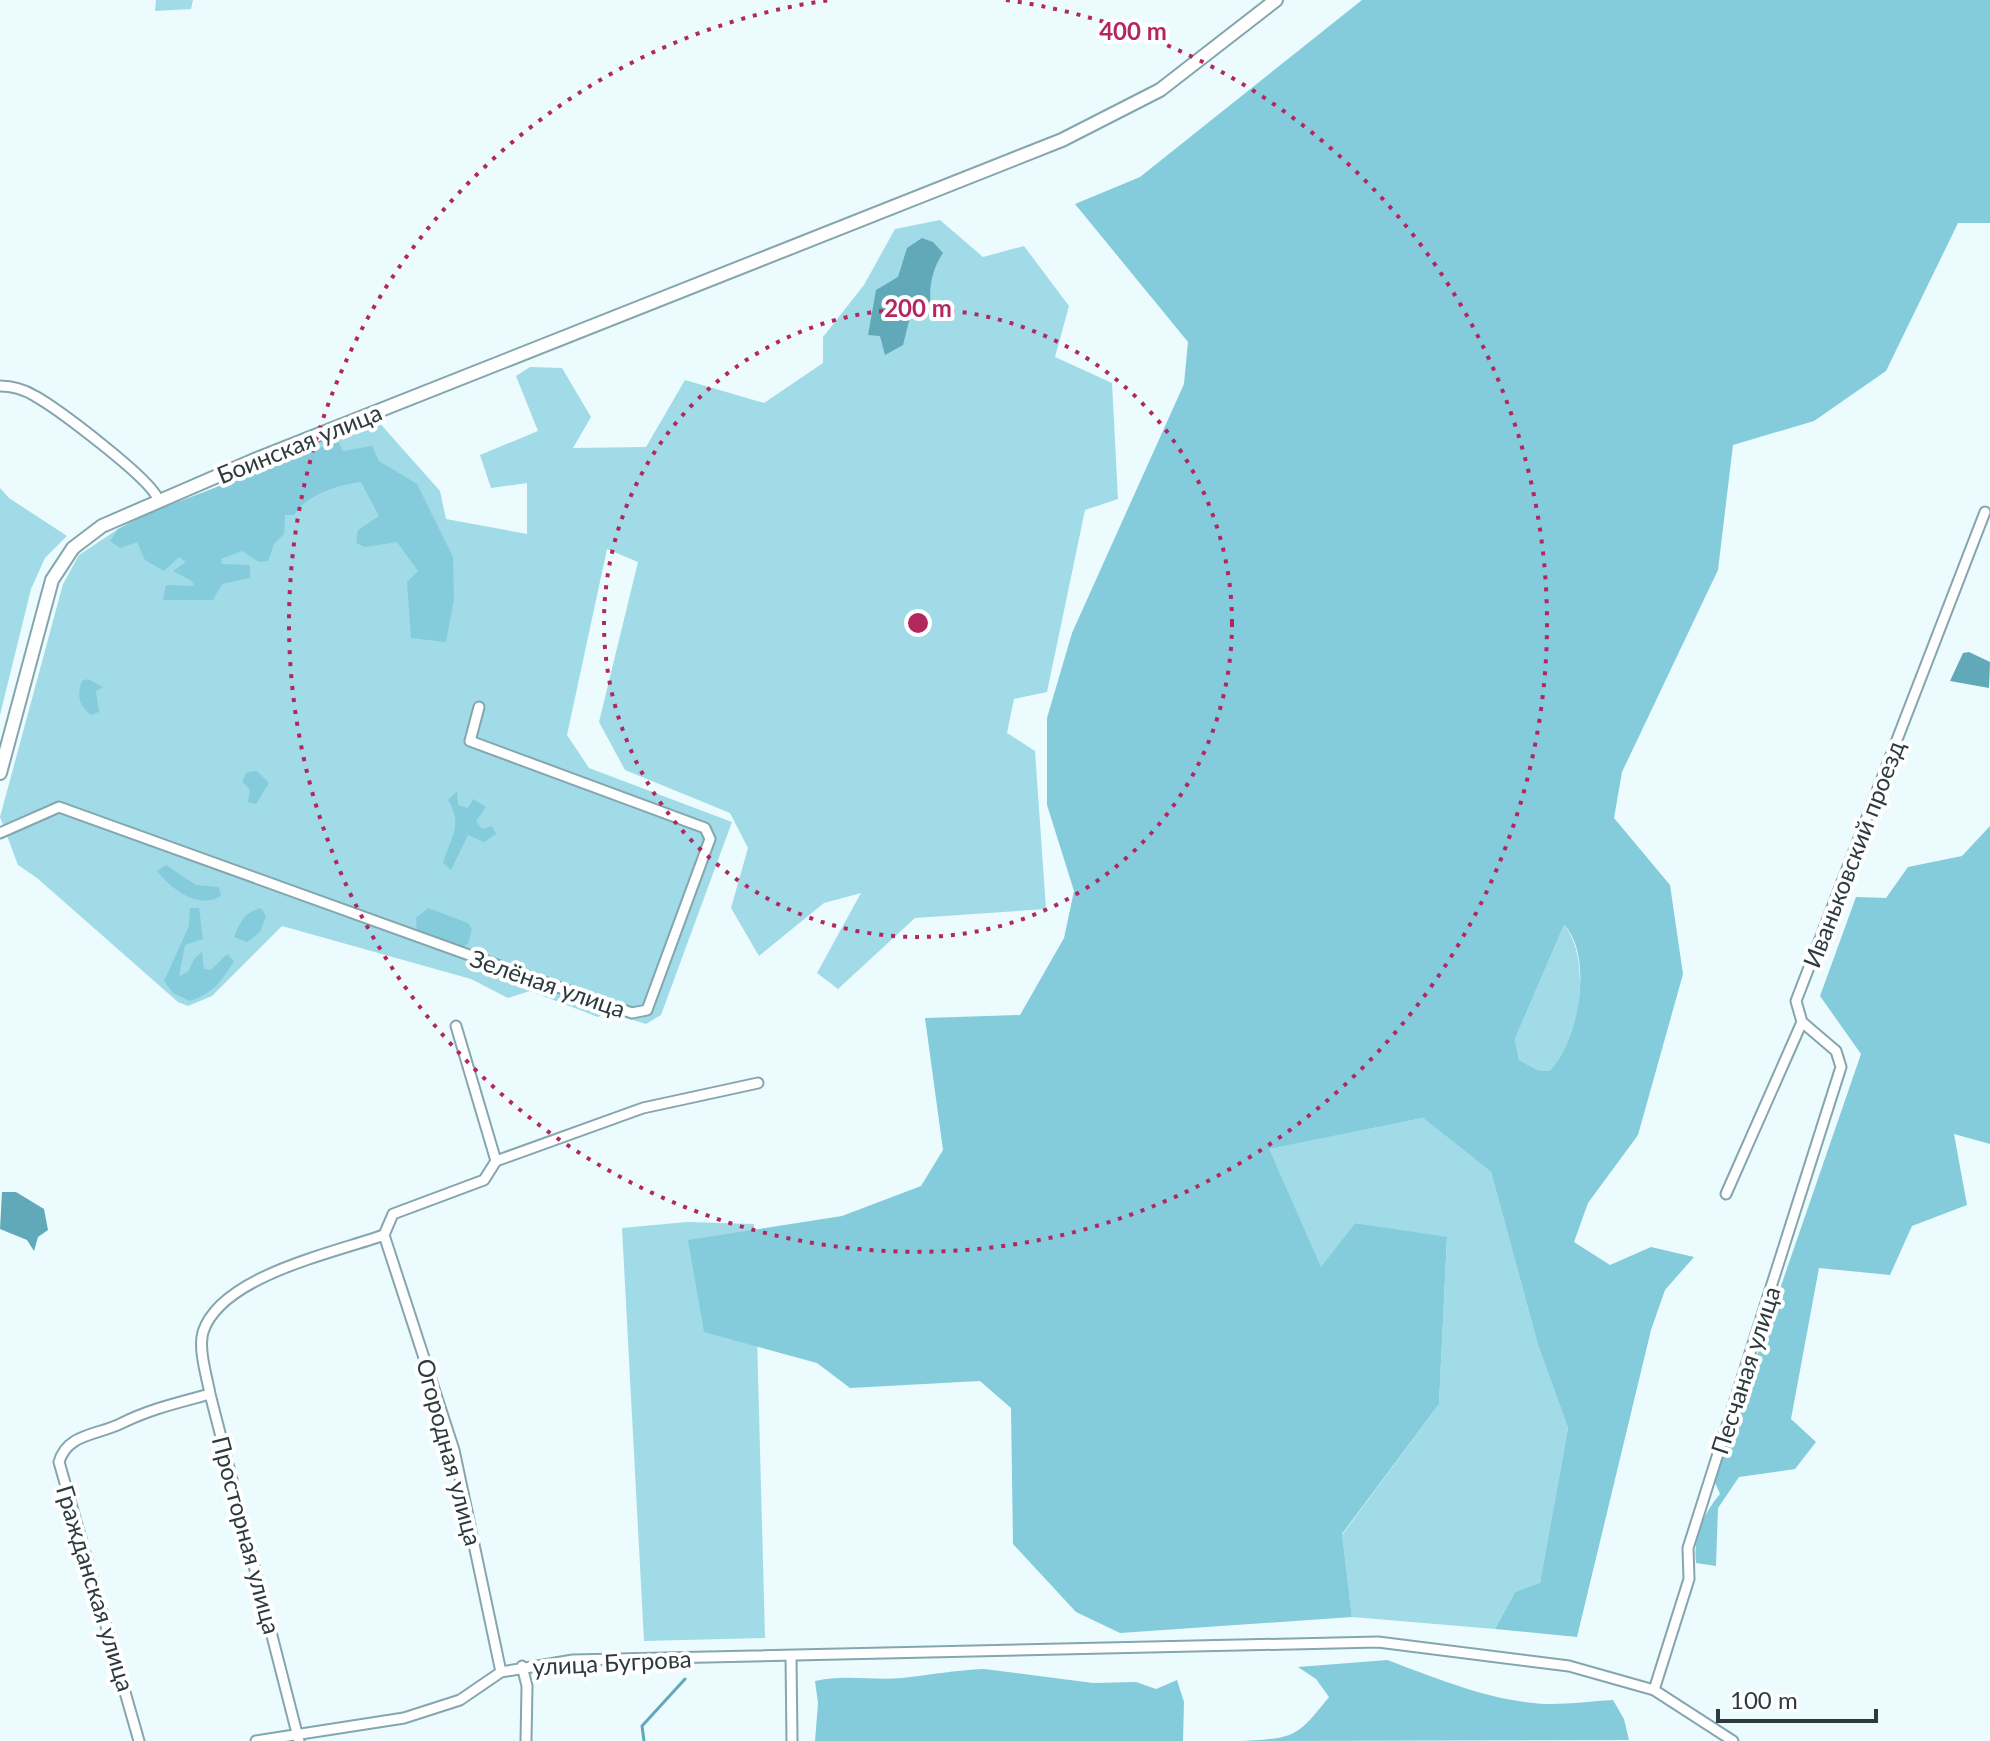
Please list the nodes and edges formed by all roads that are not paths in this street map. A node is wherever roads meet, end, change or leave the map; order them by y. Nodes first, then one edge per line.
1 (1276, 0) edge
2 (0, 386) edge
3 (158, 499) junction
4 (1985, 512) dead end
5 (479, 707) dead end
6 (0, 773) edge
7 (0, 833) edge
8 (1802, 1022) junction
9 (456, 1026) dead end
10 (758, 1083) dead end
11 (496, 1161) junction
12 (1726, 1194) dead end
13 (384, 1235) junction
14 (210, 1394) junction
15 (791, 1656) junction
16 (522, 1666) junction
17 (501, 1672) junction
18 (1654, 1690) junction
19 (299, 1738) edge
20 (139, 1741) edge
21 (256, 1741) edge
22 (526, 1741) edge
23 (792, 1741) edge
24 (1733, 1741) edge

1 - 3 street, Боинская улица
2 - 3 street
3 - 6 street, Боинская улица
4 - 8 street, Иваньковский проезд
5 - 7 street, Зелёная улица
8 - 12 street, Иваньковский проезд
8 - 18 street, Песчаная улица
9 - 11 street
10 - 11 street
11 - 13 street
13 - 14 street, Просторная улица
13 - 17 street, Огородная улица
14 - 19 street, Просторная улица
14 - 20 street, Гражданская улица
15 - 16 street, улица Бугрова
15 - 18 street, улица Бугрова
15 - 23 street
16 - 17 street, улица Бугрова
16 - 22 street
17 - 19 street, улица Бугрова
18 - 24 street, улица Бугрова
19 - 21 street, улица Бугрова

